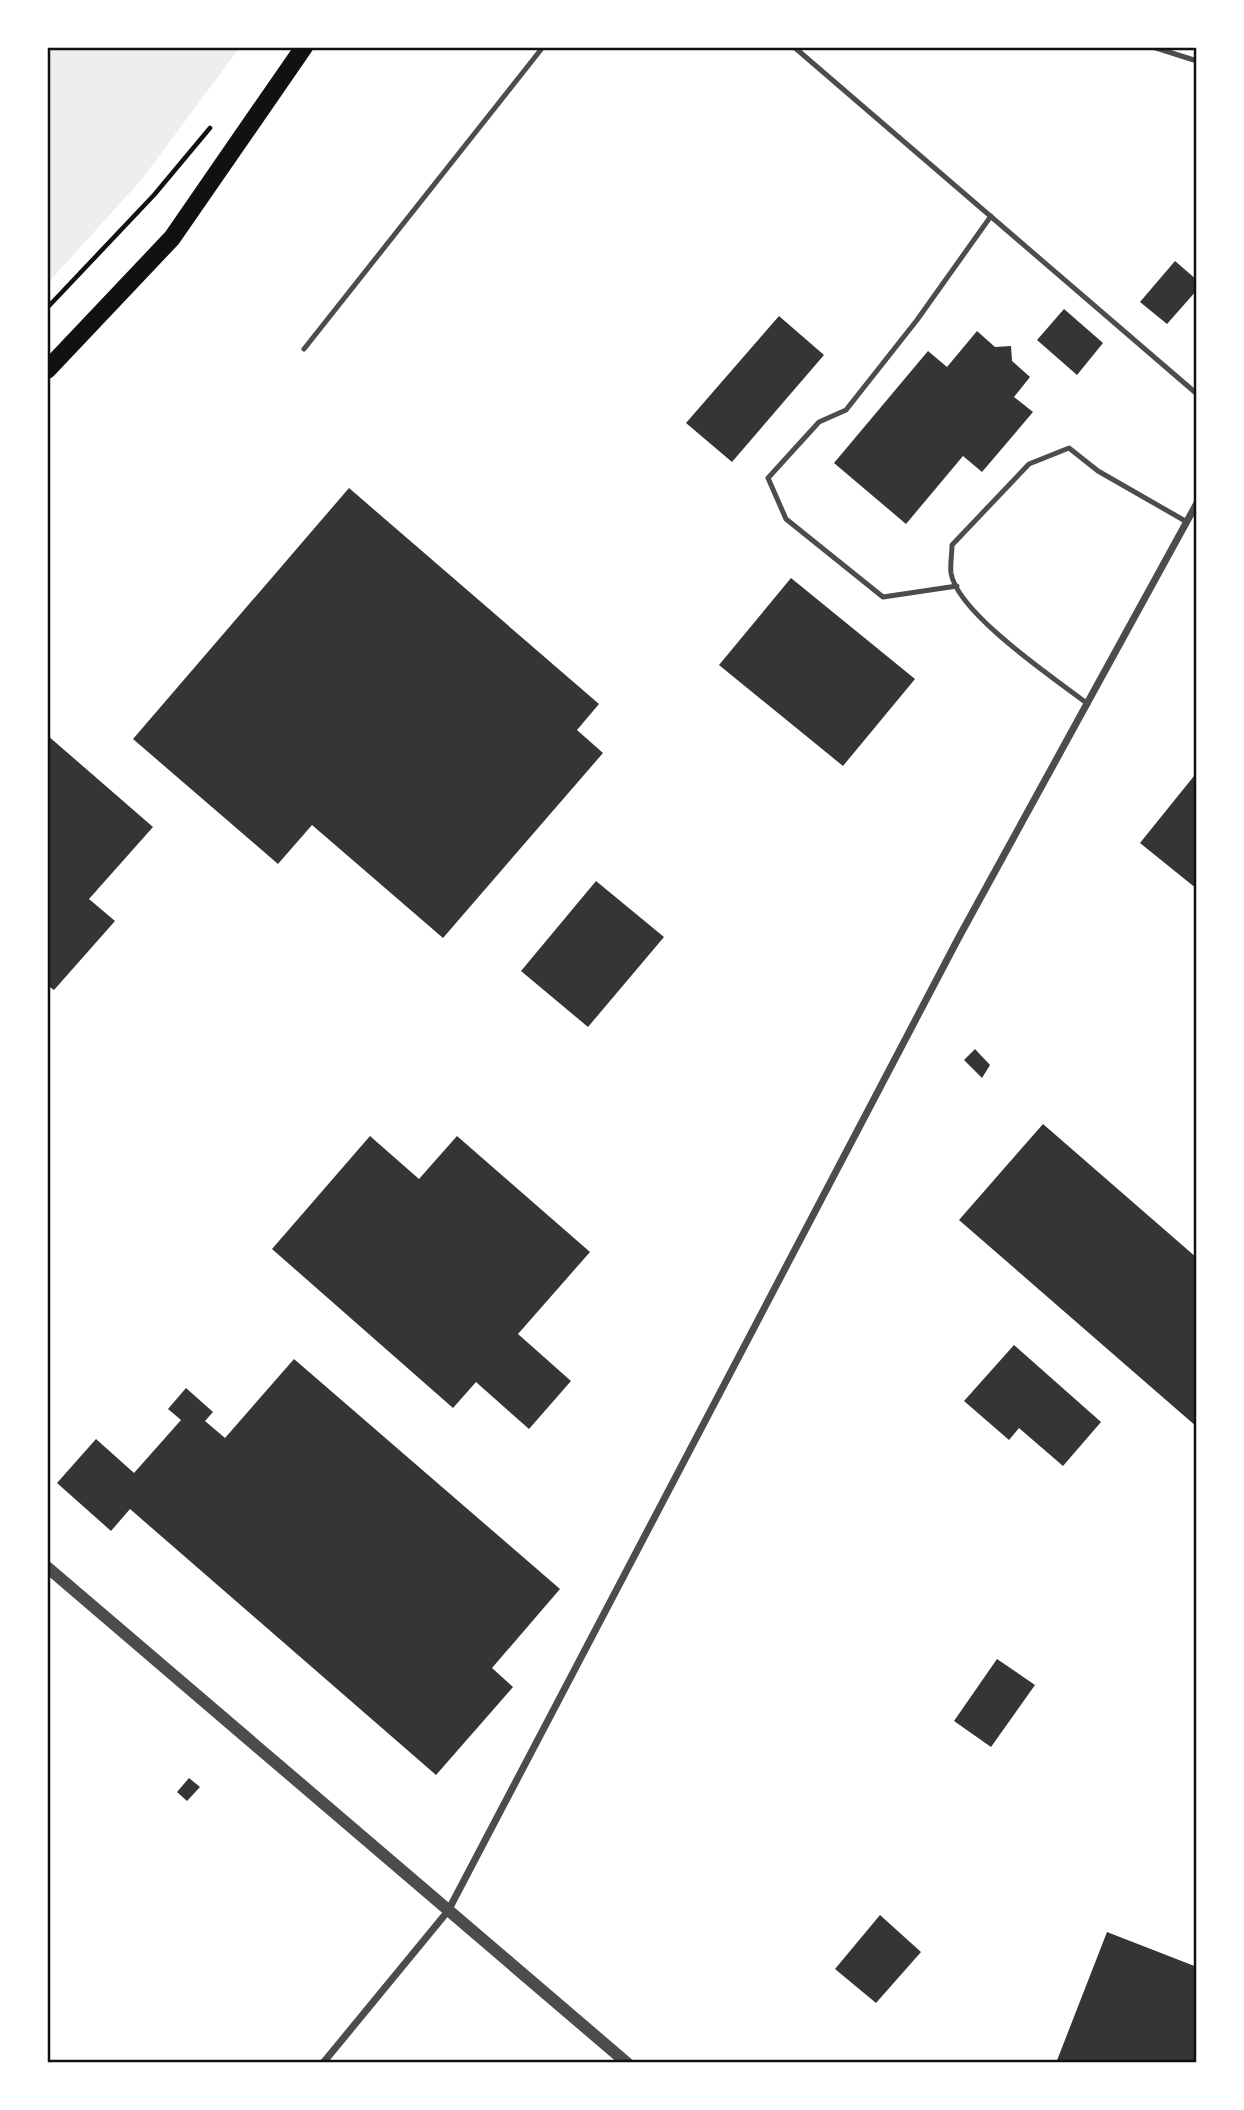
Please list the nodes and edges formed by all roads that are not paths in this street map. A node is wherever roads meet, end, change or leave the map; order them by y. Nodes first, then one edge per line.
1 (304, 47) edge
2 (543, 47) edge
3 (794, 47) edge
4 (1153, 47) edge
5 (1197, 61) edge
6 (991, 216) junction
7 (304, 349) dead end
8 (47, 370) edge
9 (1197, 394) edge
10 (1197, 503) edge
11 (1188, 522) junction
12 (957, 586) junction
13 (1087, 704) junction
14 (47, 1567) edge
15 (447, 1911) junction
16 (323, 2063) edge
17 (627, 2063) edge

1 - 8 main road
2 - 7 lane
3 - 6 lane
4 - 5 lane
6 - 9 lane
6 - 12 lane
10 - 11 street
11 - 12 lane
11 - 13 street
12 - 13 lane
13 - 15 street
14 - 15 street
15 - 16 street
15 - 17 street

